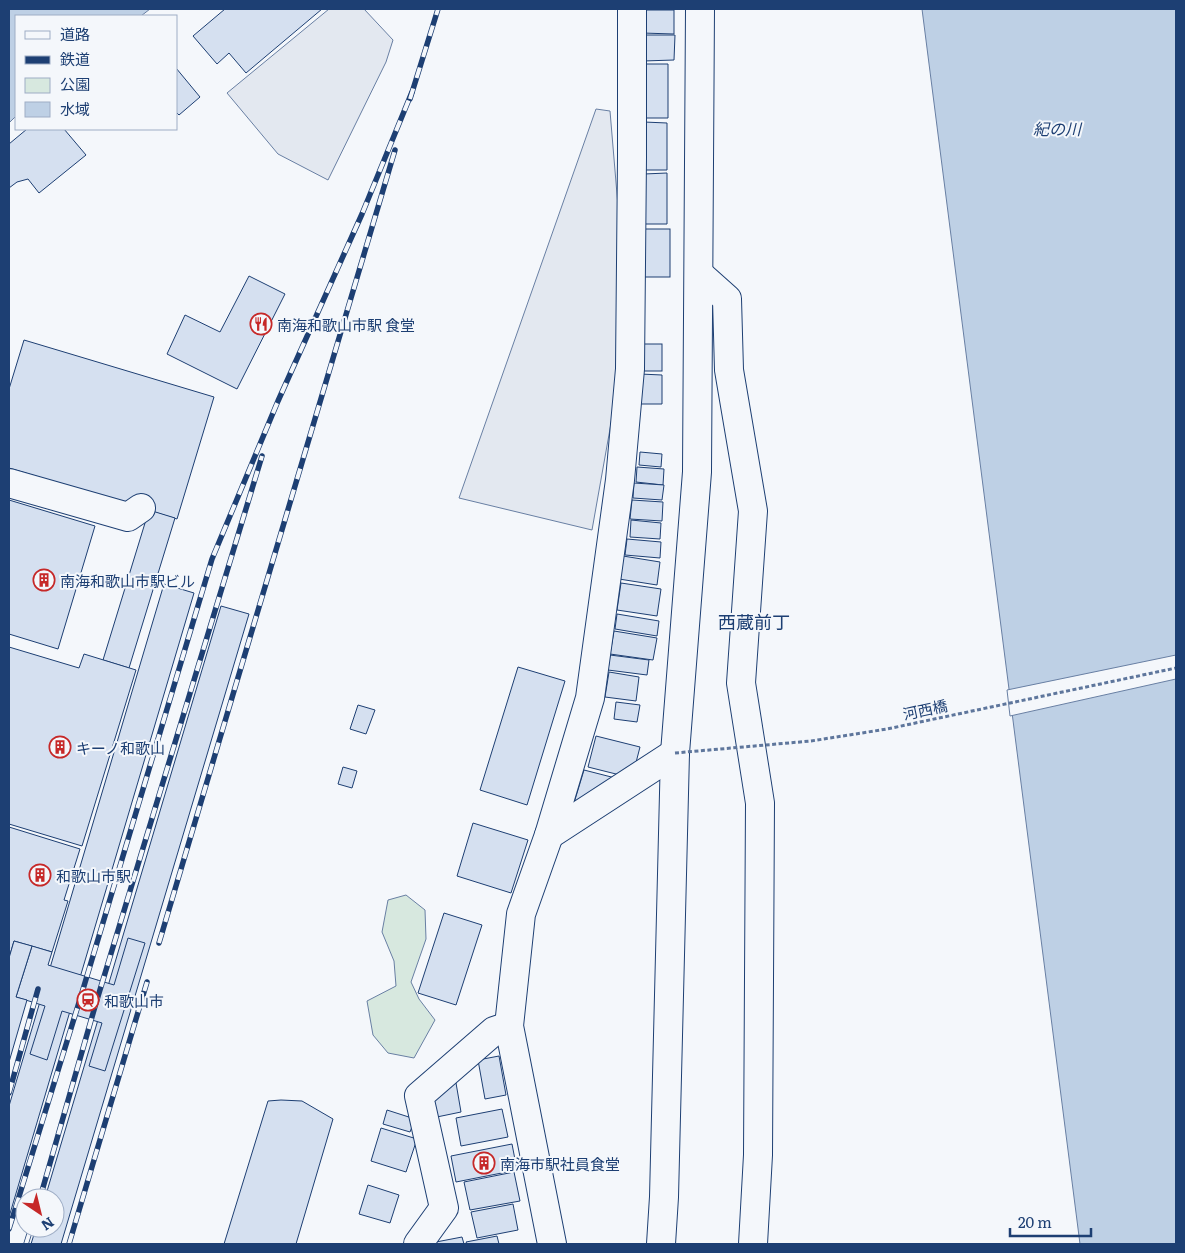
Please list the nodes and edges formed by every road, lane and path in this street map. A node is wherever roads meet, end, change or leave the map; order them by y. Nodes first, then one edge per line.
1 (632, 9) edge
2 (700, 9) edge
3 (699, 274) junction
4 (9, 483) edge
5 (141, 508) dead end
6 (1176, 668) edge
7 (675, 753) junction
8 (549, 835) junction
9 (509, 1026) junction
10 (418, 1244) edge
11 (552, 1244) edge
12 (662, 1244) edge
13 (753, 1244) edge

1 - 8 street
2 - 3 street
3 - 7 street
3 - 13 street
4 - 5 street
6 - 7 path, 河西橋, bridge
7 - 8 street
7 - 12 street
8 - 9 street
9 - 10 street
9 - 11 street

